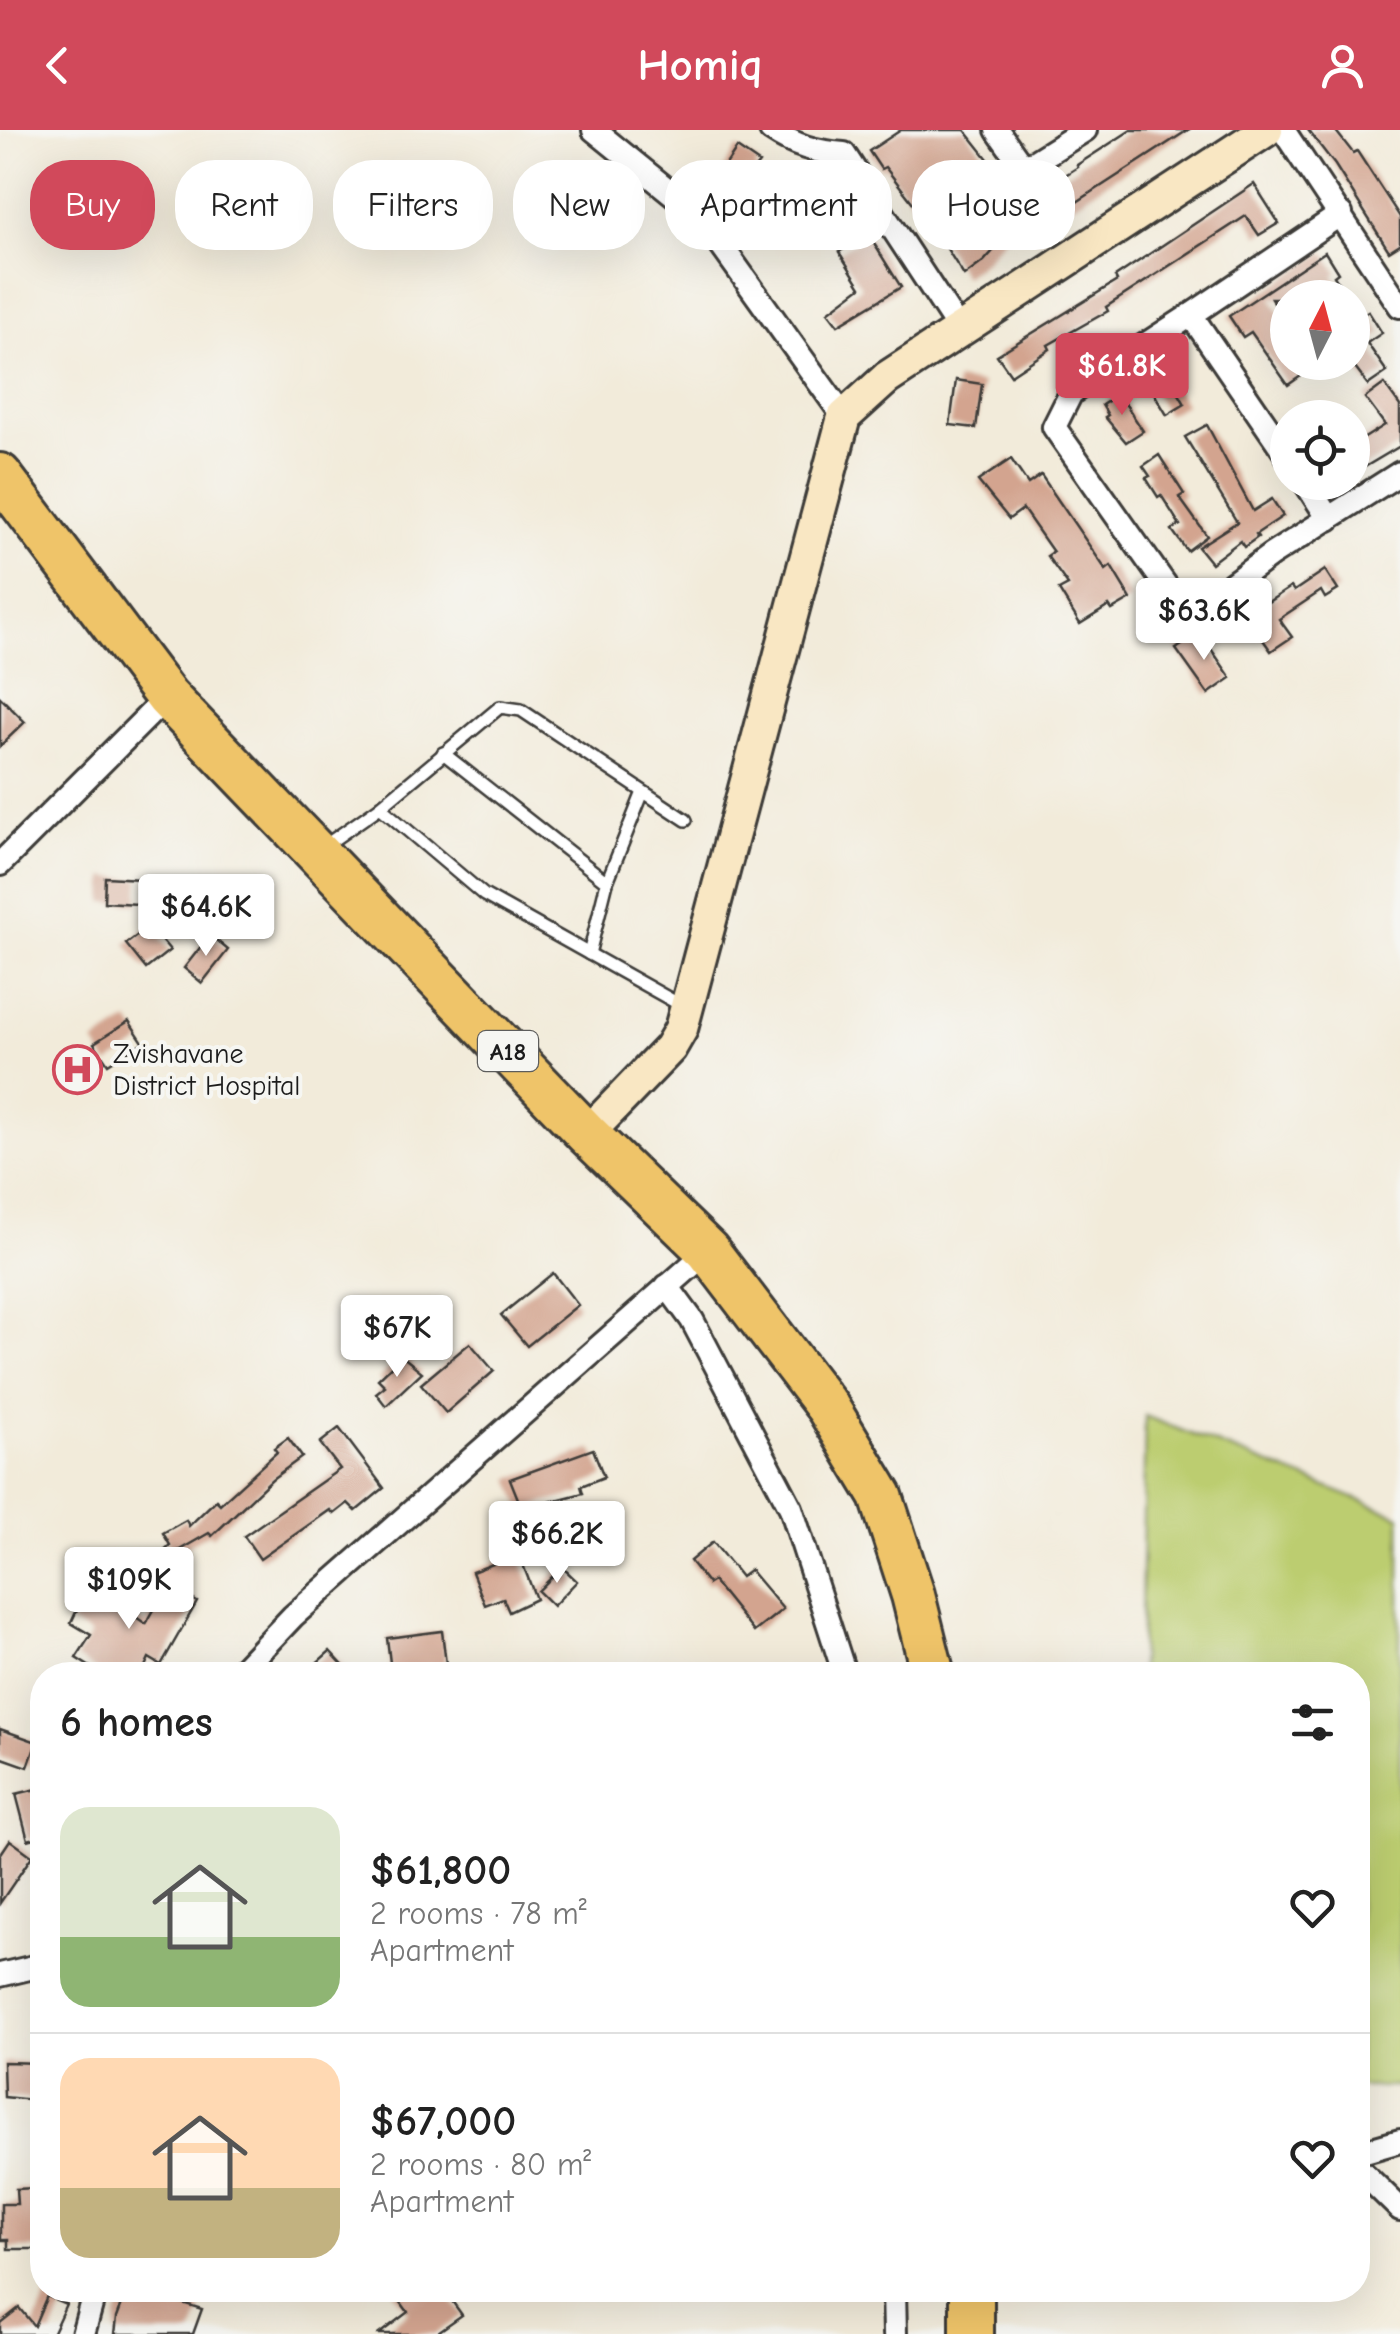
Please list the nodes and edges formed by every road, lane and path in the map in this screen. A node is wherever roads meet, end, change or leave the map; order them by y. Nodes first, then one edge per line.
1 (594, 130) edge
2 (771, 130) edge
3 (850, 130) edge
4 (997, 130) edge
5 (1084, 130) edge
6 (1266, 130) edge
7 (1282, 130) edge
8 (844, 154) junction
9 (1341, 214) junction
10 (1400, 306) edge
11 (1191, 315) junction
12 (960, 331) junction
13 (844, 417) junction
14 (1270, 431) edge
15 (1400, 473) edge
16 (4, 487) edge
17 (1316, 500) edge
18 (1329, 519) junction
19 (167, 697) junction
20 (443, 753) junction
21 (643, 792) junction
22 (380, 806) junction
23 (686, 820) dead end
24 (316, 852) junction
25 (0, 864) edge
26 (608, 882) junction
27 (588, 954) junction
28 (687, 1008) junction
29 (588, 1134) junction
30 (708, 1250) junction
31 (667, 1286) junction
32 (249, 1662) edge
33 (841, 1662) edge
34 (930, 1662) edge
35 (30, 1968) edge
36 (0, 1975) edge
37 (1400, 2141) edge
38 (1370, 2150) edge
39 (1370, 2179) edge
40 (1400, 2208) edge
41 (91, 2302) edge
42 (894, 2302) edge
43 (972, 2302) edge
44 (84, 2334) edge
45 (895, 2334) edge
46 (972, 2334) edge

1 - 13 street
2 - 8 street
3 - 8 street
4 - 5 street
6 - 12 street
7 - 9 street
8 - 12 street
9 - 10 street
9 - 11 street
11 - 14 street
11 - 18 street
12 - 13 street
13 - 28 street
15 - 18 street
16 - 19 highway, A18
17 - 18 street
19 - 24 highway, A18
19 - 25 street
20 - 21 lane
20 - 22 lane
20 - 26 lane
21 - 23 lane
21 - 26 lane
22 - 24 lane
22 - 27 lane
24 - 29 highway, A18
26 - 27 lane
27 - 28 lane
28 - 29 street
29 - 30 highway, A18
30 - 31 street
30 - 34 highway, A18
31 - 32 street
31 - 33 street
35 - 36 street
37 - 38 street
39 - 40 street
41 - 44 street
42 - 45 street
43 - 46 highway

